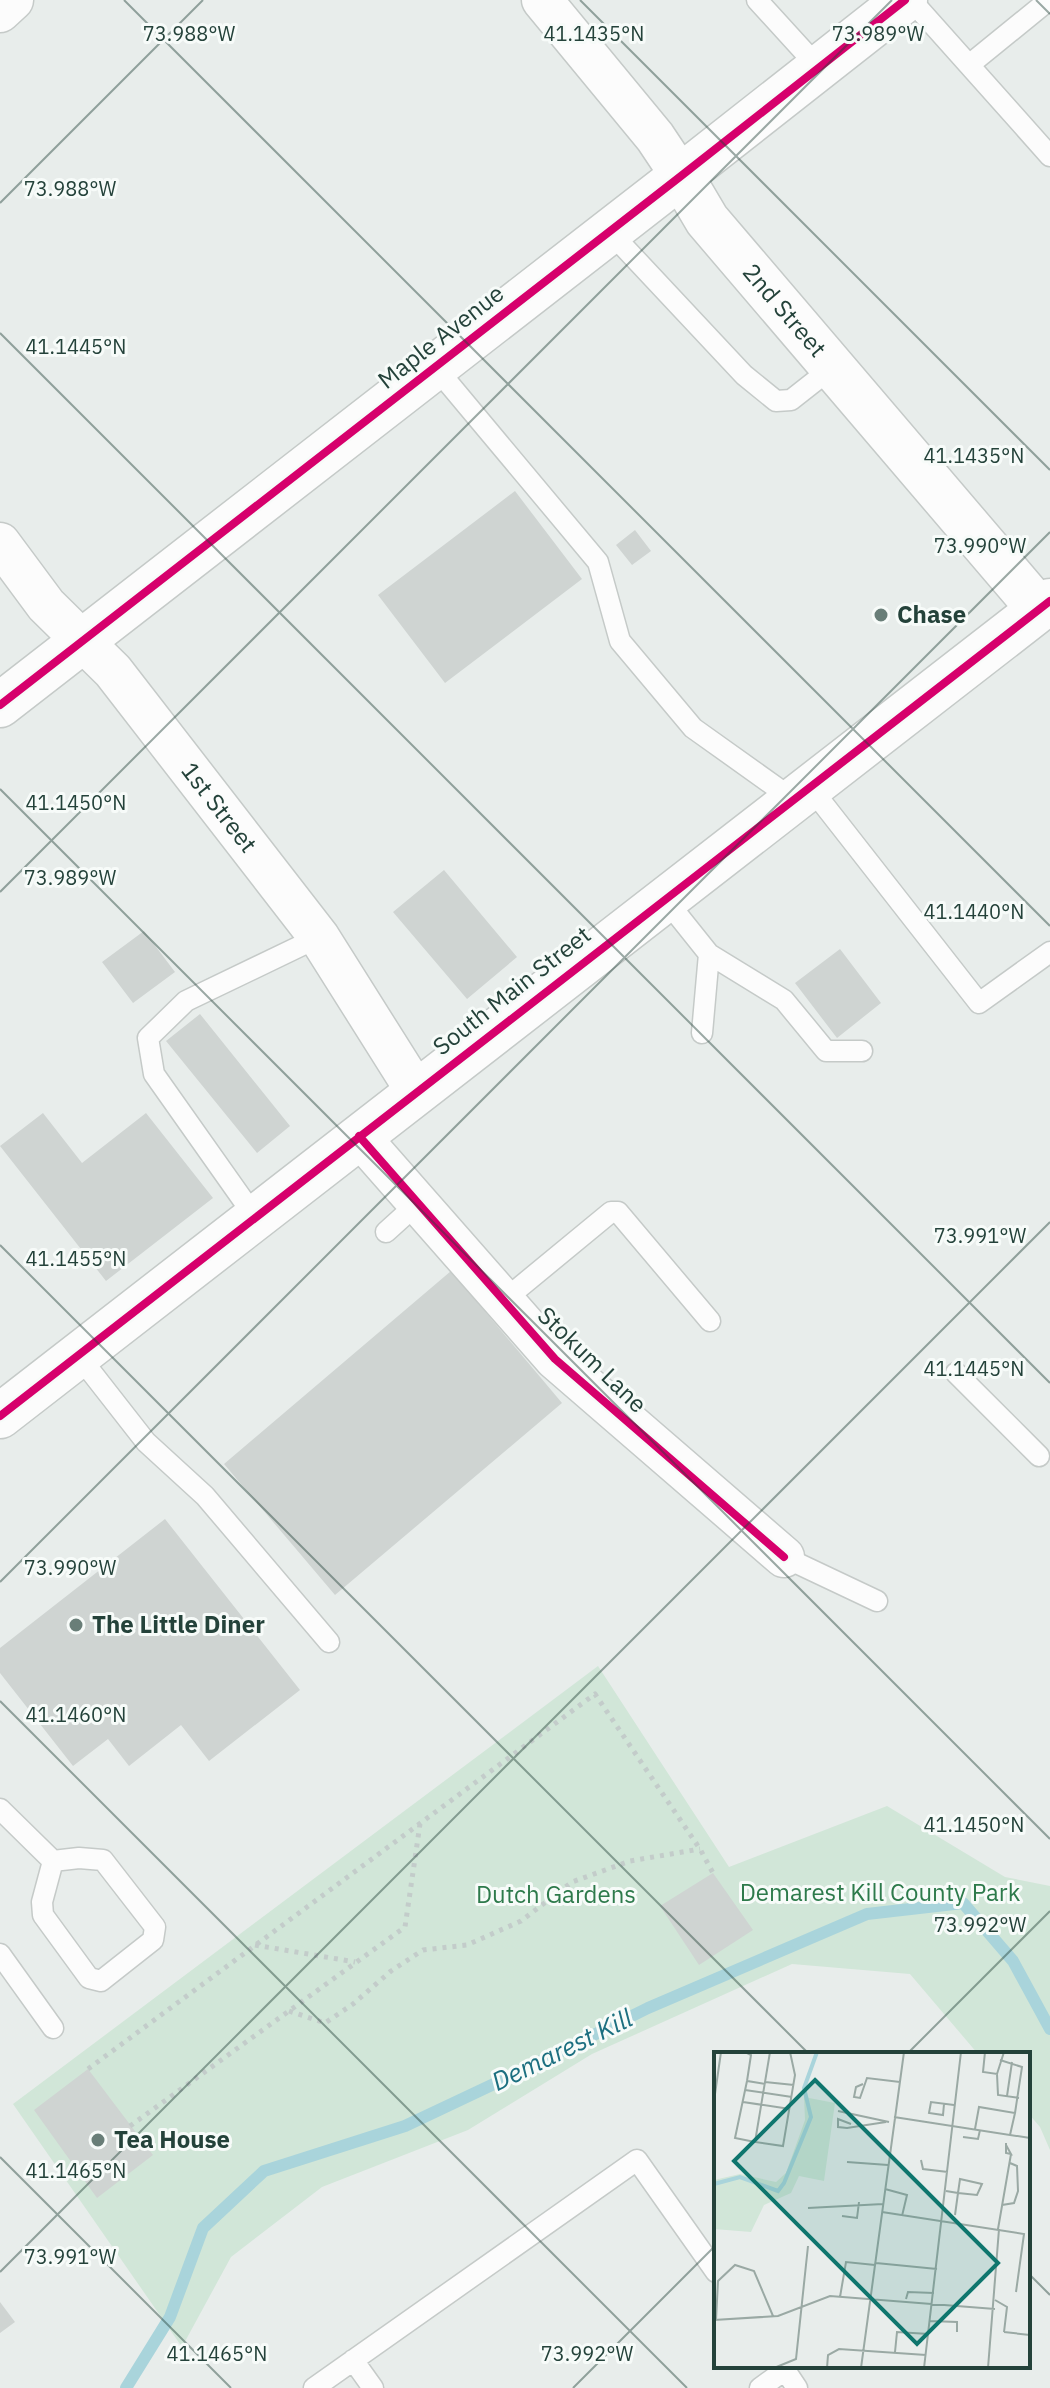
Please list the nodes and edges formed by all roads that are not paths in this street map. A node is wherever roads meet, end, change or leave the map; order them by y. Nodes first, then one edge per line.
1 (13, 0) edge
2 (542, 0) edge
3 (757, 0) edge
4 (908, 0) edge
5 (1049, 0) edge
6 (0, 12) edge
7 (969, 65) junction
8 (819, 68) junction
9 (1050, 124) edge
10 (1034, 137) junction
11 (1050, 156) edge
12 (681, 176) junction
13 (610, 232) junction
14 (435, 367) junction
15 (833, 367) junction
16 (0, 543) edge
17 (1046, 610) edge
18 (82, 640) junction
19 (0, 705) edge
20 (802, 794) junction
21 (665, 899) junction
22 (319, 937) junction
23 (1050, 952) edge
24 (709, 954) junction
25 (702, 1033) dead end
26 (862, 1051) dead end
27 (416, 1091) junction
28 (359, 1136) junction
29 (418, 1203) junction
30 (255, 1217) junction
31 (386, 1232) dead end
32 (503, 1301) junction
33 (710, 1321) dead end
34 (78, 1355) junction
35 (956, 1373) dead end
36 (0, 1416) edge
37 (1039, 1456) dead end
38 (784, 1557) joint
39 (877, 1601) dead end
40 (329, 1642) dead end
41 (0, 1809) edge
42 (53, 1861) junction
43 (0, 1954) edge
44 (53, 2028) dead end
45 (714, 2269) edge
46 (353, 2360) junction
47 (783, 2368) edge
48 (314, 2388) edge
49 (373, 2388) edge
50 (760, 2388) edge
51 (797, 2388) edge

1 - 6 street
2 - 12 street, 2nd Street
3 - 8 lane
4 - 7 lane
4 - 8 street, Maple Avenue
5 - 7 lane
7 - 10 lane
8 - 12 street, Maple Avenue
9 - 10 lane
10 - 11 lane
12 - 13 street, Maple Avenue
12 - 15 street, 2nd Street
13 - 14 street, Maple Avenue
13 - 15 lane
14 - 18 street, Maple Avenue
14 - 20 lane
15 - 17 street, 2nd Street
16 - 18 street, 1st Street
17 - 20 street, South Main Street
18 - 19 street, Maple Avenue
18 - 22 street, 1st Street
20 - 21 street, South Main Street
20 - 23 lane
21 - 24 lane
21 - 27 street, South Main Street
22 - 27 street, 1st Street
22 - 30 lane
24 - 25 lane
24 - 26 lane
27 - 28 street, South Main Street
28 - 29 street, Stokum Lane
28 - 30 street, South Main Street
29 - 31 lane
29 - 32 street, Stokum Lane
30 - 34 street, South Main Street
32 - 33 lane
32 - 38 street, Stokum Lane
34 - 36 street, South Main Street
34 - 40 lane
35 - 37 lane
38 - 39 lane
41 - 42 lane
42 - 42 lane
43 - 44 lane
45 - 46 lane
46 - 48 lane
46 - 49 lane
47 - 50 lane
47 - 51 lane

